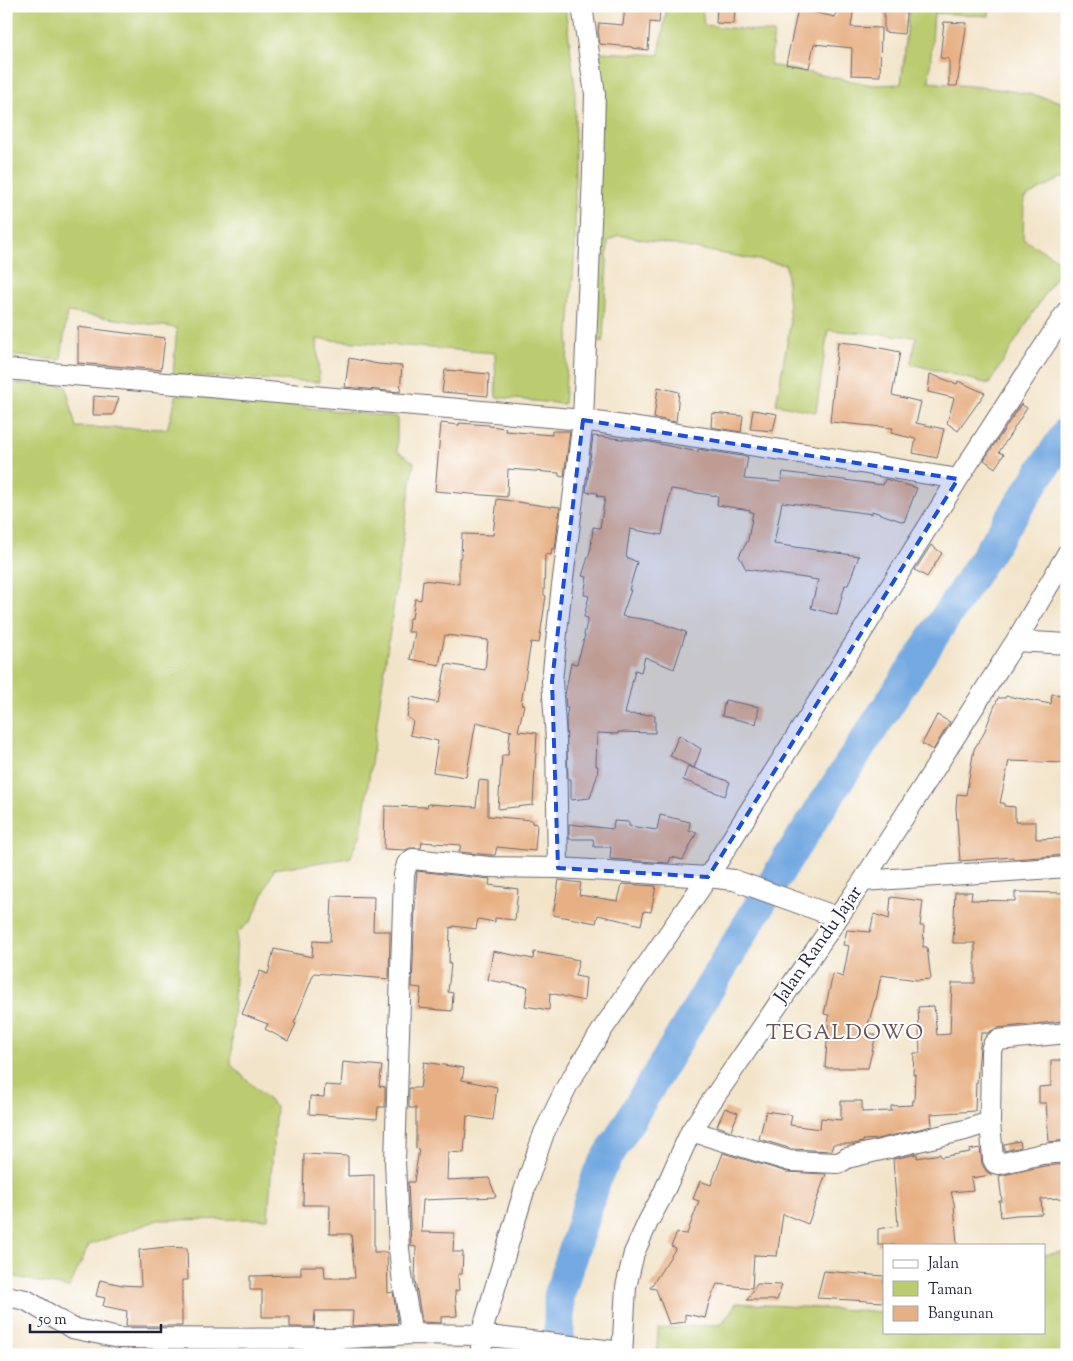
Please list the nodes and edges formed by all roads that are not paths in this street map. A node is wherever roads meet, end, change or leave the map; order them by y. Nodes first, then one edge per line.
1 (582, 6) edge
2 (1067, 311) edge
3 (6, 368) edge
4 (583, 420) junction
5 (958, 479) junction
6 (1067, 554) edge
7 (1016, 641) junction
8 (1067, 644) edge
9 (1067, 867) edge
10 (558, 868) junction
11 (708, 877) junction
12 (864, 881) junction
13 (837, 918) junction
14 (1067, 1033) edge
15 (990, 1122) junction
16 (691, 1131) junction
17 (1067, 1152) edge
18 (6, 1296) edge
19 (412, 1334) junction
20 (481, 1345) edge
21 (146, 1346) edge
22 (622, 1354) edge

1 - 4 street
2 - 5 street
3 - 4 street
4 - 5 street
4 - 10 street
5 - 11 street
6 - 7 street, Jalan Randu Jajar
7 - 8 street
7 - 12 street, Jalan Randu Jajar
9 - 12 street
10 - 11 street
10 - 19 street
11 - 13 street
11 - 20 street
12 - 13 street, Jalan Randu Jajar
13 - 16 street, Jalan Randu Jajar
14 - 15 street
15 - 16 street
15 - 17 street
16 - 22 street, Jalan Randu Jajar
18 - 21 street
19 - 20 street
19 - 21 street
20 - 22 street

